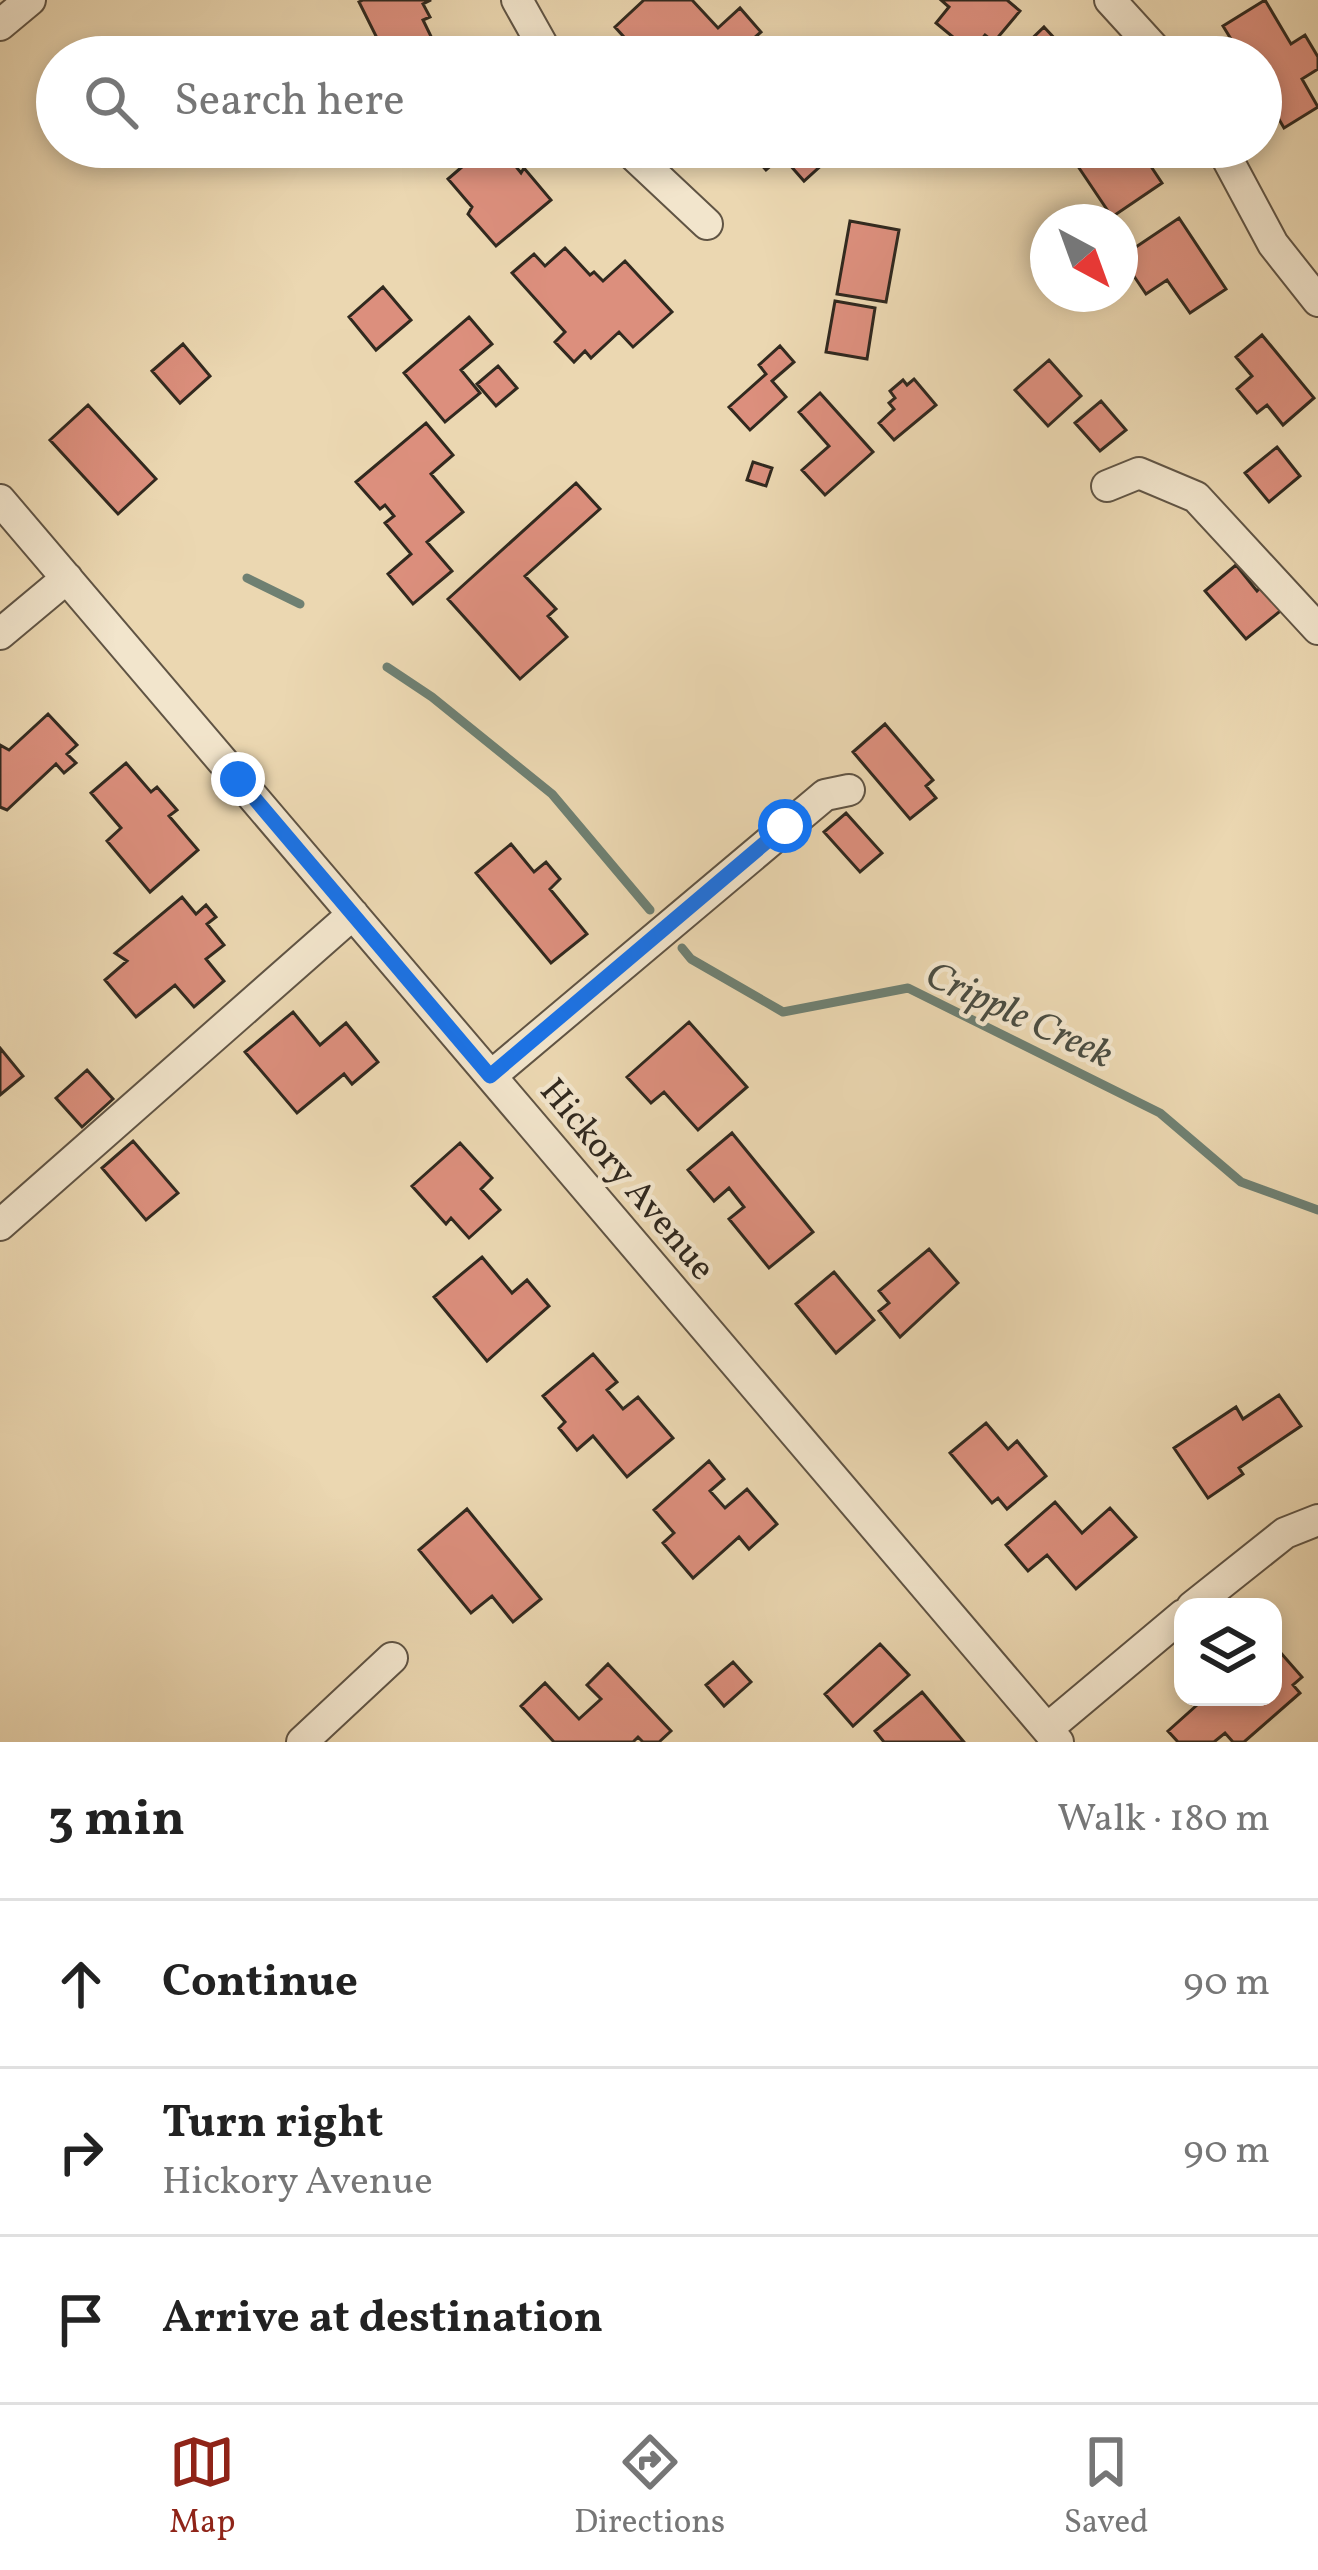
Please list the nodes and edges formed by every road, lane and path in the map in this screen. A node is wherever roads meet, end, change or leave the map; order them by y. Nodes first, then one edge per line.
1 (30, 0) edge
2 (517, 0) edge
3 (1110, 0) edge
4 (0, 26) edge
5 (537, 36) edge
6 (1143, 36) edge
7 (648, 168) edge
8 (1232, 168) edge
9 (707, 224) dead end
10 (1318, 302) edge
11 (1107, 487) dead end
12 (0, 500) edge
13 (67, 578) junction
14 (1318, 629) edge
15 (0, 634) edge
16 (849, 790) dead end
17 (353, 914) junction
18 (490, 1076) junction
19 (0, 1225) edge
20 (1318, 1520) edge
21 (1203, 1598) edge
22 (1174, 1623) edge
23 (392, 1658) dead end
24 (1052, 1736) edge
25 (302, 1742) edge

1 - 4 street
2 - 5 street
3 - 6 street
7 - 9 street
8 - 10 street
11 - 14 street
12 - 13 street, Hickory Avenue
13 - 15 street
13 - 17 street, Hickory Avenue
16 - 18 street
17 - 18 street, Hickory Avenue
17 - 19 street
18 - 24 street, Hickory Avenue
20 - 21 street
22 - 24 street
23 - 25 street

